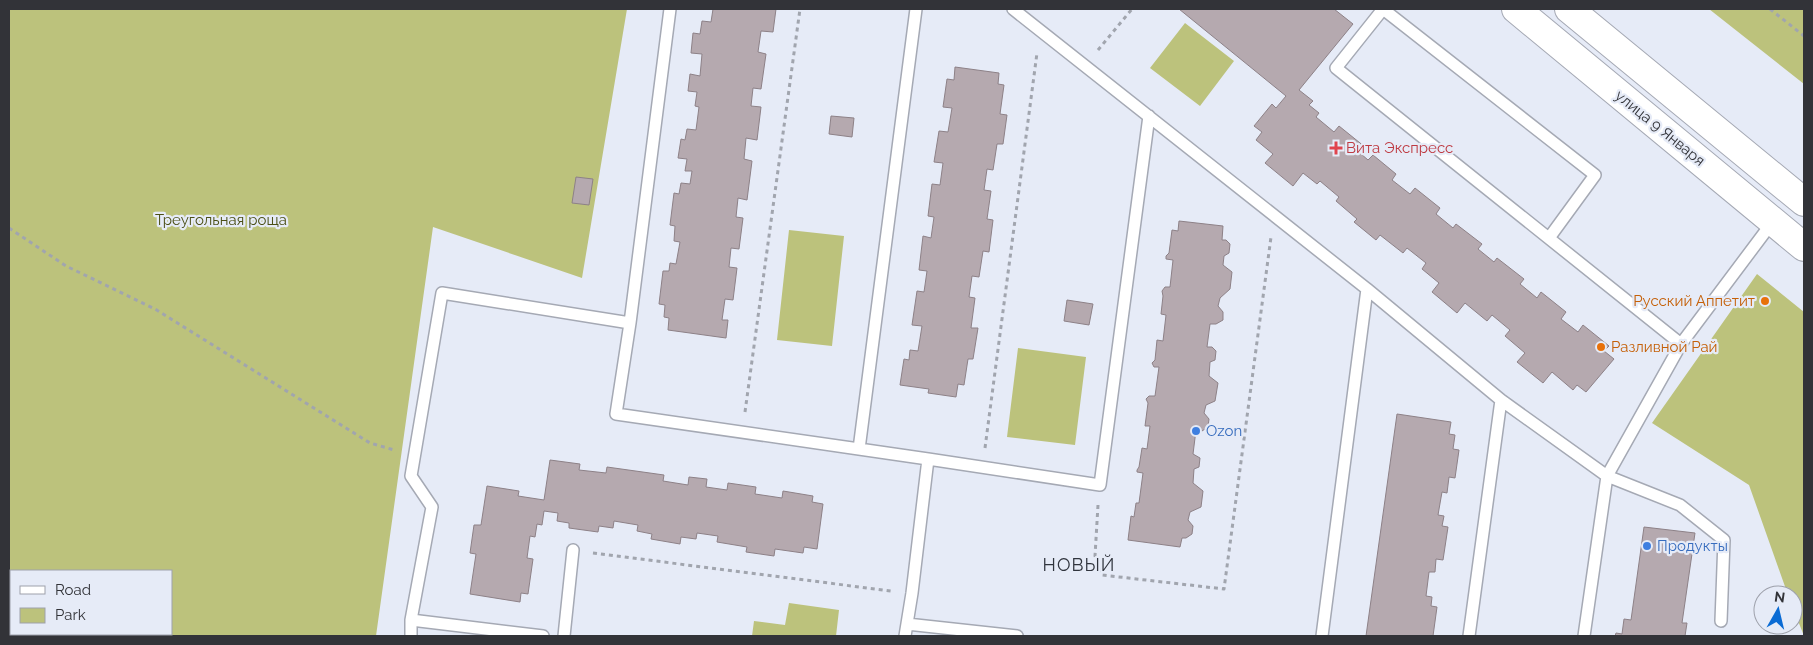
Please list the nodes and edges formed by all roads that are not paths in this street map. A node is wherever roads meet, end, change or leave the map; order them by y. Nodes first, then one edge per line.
1 (670, 9) edge
2 (916, 9) edge
3 (1013, 9) edge
4 (1383, 9) edge
5 (1516, 9) edge
6 (1569, 9) edge
7 (1149, 116) junction
8 (1799, 198) edge
9 (1774, 220) junction
10 (1549, 238) junction
11 (1804, 247) edge
12 (1367, 289) junction
13 (630, 323) junction
14 (1681, 344) junction
15 (1501, 400) junction
16 (859, 449) junction
17 (928, 460) junction
18 (1607, 476) junction
19 (573, 550) road end
20 (411, 620) junction
21 (1721, 621) dead end
22 (907, 624) junction
23 (411, 636) edge
24 (543, 636) edge
25 (564, 636) edge
26 (905, 636) edge
27 (1017, 636) edge
28 (1322, 636) edge
29 (1469, 636) edge
30 (1584, 636) edge

1 - 13 lane
2 - 16 lane
3 - 7 lane
4 - 10 lane
4 - 10 lane
5 - 9 main road, улица 9 Января
6 - 8 main road
7 - 12 lane
7 - 17 lane
8 - 9 main road
9 - 11 main road, улица 9 Января
9 - 14 lane
10 - 14 lane
12 - 15 lane
12 - 28 lane
13 - 16 lane
13 - 20 lane
14 - 18 lane
15 - 18 lane
15 - 29 lane
16 - 17 lane
17 - 22 lane
18 - 21 lane
18 - 30 lane
19 - 25 lane
20 - 23 lane
20 - 24 lane
22 - 26 lane
22 - 27 lane

